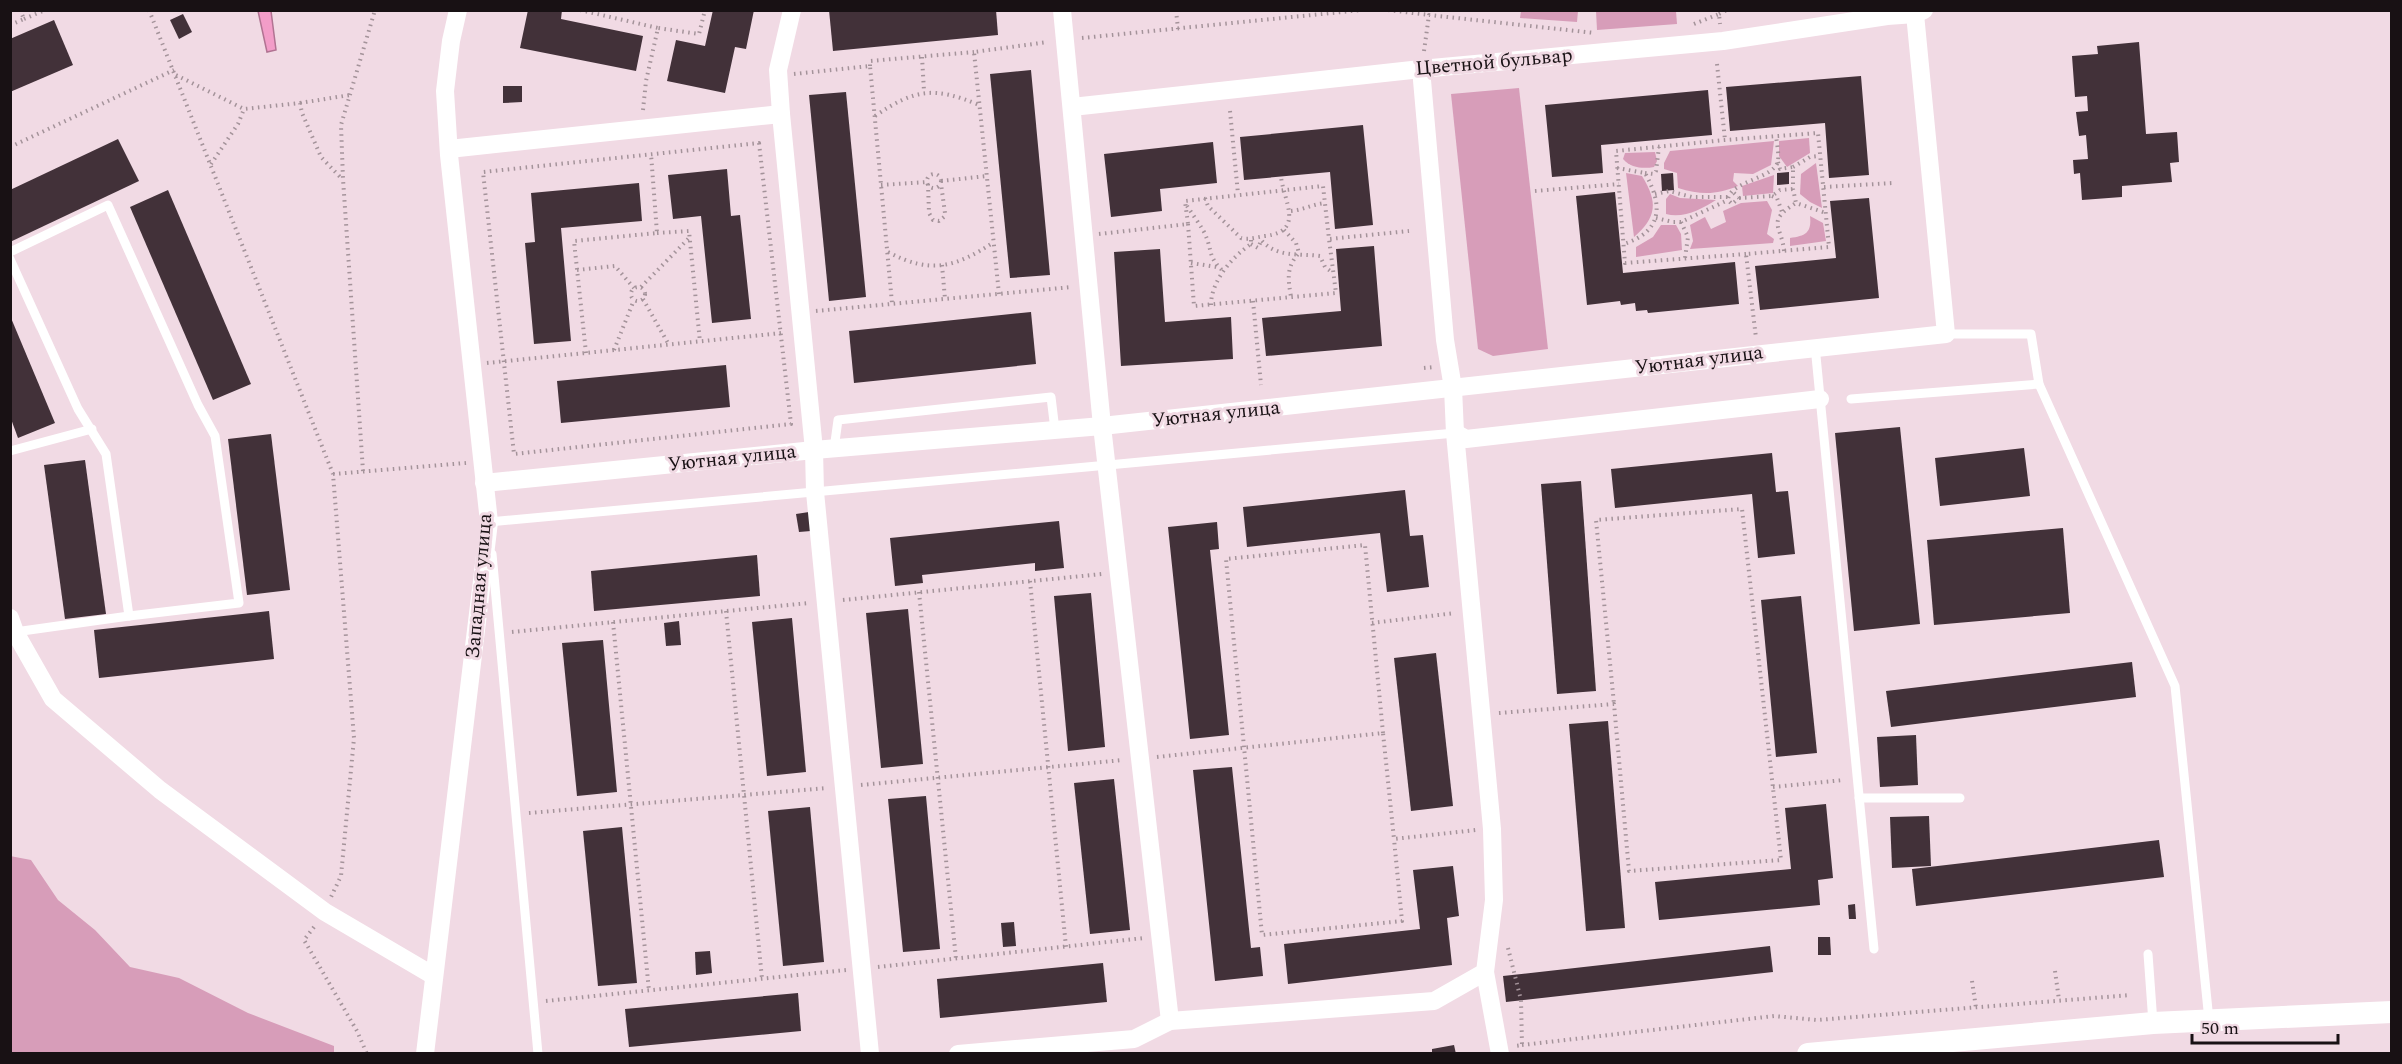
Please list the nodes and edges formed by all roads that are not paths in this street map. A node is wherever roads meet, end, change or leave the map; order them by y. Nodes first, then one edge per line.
1 (458, 10) edge
2 (792, 10) edge
3 (1062, 10) edge
4 (1919, 12) edge
5 (1420, 69) junction
6 (1072, 106) junction
7 (782, 114) junction
8 (449, 149) junction
9 (10, 252) edge
10 (10, 259) edge
11 (1946, 334) junction
12 (1815, 346) junction
13 (2039, 384) junction
14 (1453, 388) junction
15 (1820, 399) junction
16 (1851, 399) dead end
17 (1102, 426) junction
18 (92, 429) junction
19 (1055, 430) junction
20 (1455, 433) junction
21 (834, 449) junction
22 (814, 450) junction
23 (10, 451) edge
24 (1107, 465) junction
25 (484, 483) junction
26 (815, 492) junction
27 (489, 522) junction
28 (129, 616) junction
29 (13, 625) edge
30 (1859, 798) junction
31 (1959, 798) dead end
32 (1874, 949) dead end
33 (2148, 954) dead end
34 (1485, 972) junction
35 (434, 976) junction
36 (2391, 1012) edge
37 (2209, 1020) junction
38 (1170, 1021) junction
39 (2153, 1023) junction
40 (1500, 1051) edge
41 (425, 1053) edge
42 (538, 1053) edge
43 (870, 1053) edge
44 (958, 1053) edge
45 (1808, 1053) edge

1 - 8 street, Западная улица
2 - 7 street
3 - 6 street
4 - 5 street, Цветной бульвар
4 - 11 street
5 - 6 street, Цветной бульвар
5 - 14 street
6 - 17 street
7 - 8 street
7 - 22 street
8 - 25 street, Западная улица
9 - 28 lane
10 - 18 lane
11 - 12 street, Уютная улица
11 - 13 lane
12 - 14 street, Уютная улица
12 - 15 lane
13 - 16 lane
13 - 37 lane
14 - 17 street, Уютная улица
14 - 20 street
15 - 20 street
15 - 30 lane
17 - 19 street, Уютная улица
17 - 24 street
18 - 23 lane
18 - 28 lane
19 - 21 street, Уютная улица
19 - 21 lane
20 - 24 lane
20 - 34 street
21 - 22 street, Уютная улица
22 - 25 street, Уютная улица
22 - 26 street
24 - 26 lane
24 - 38 street
25 - 27 street, Западная улица
26 - 27 lane
26 - 43 street
27 - 35 street, Западная улица
27 - 42 lane
28 - 29 lane
29 - 35 street
30 - 31 lane
30 - 32 lane
33 - 39 lane
34 - 38 street
34 - 40 street
35 - 41 street, Западная улица
36 - 37 street
37 - 39 street
38 - 44 street
39 - 45 street

